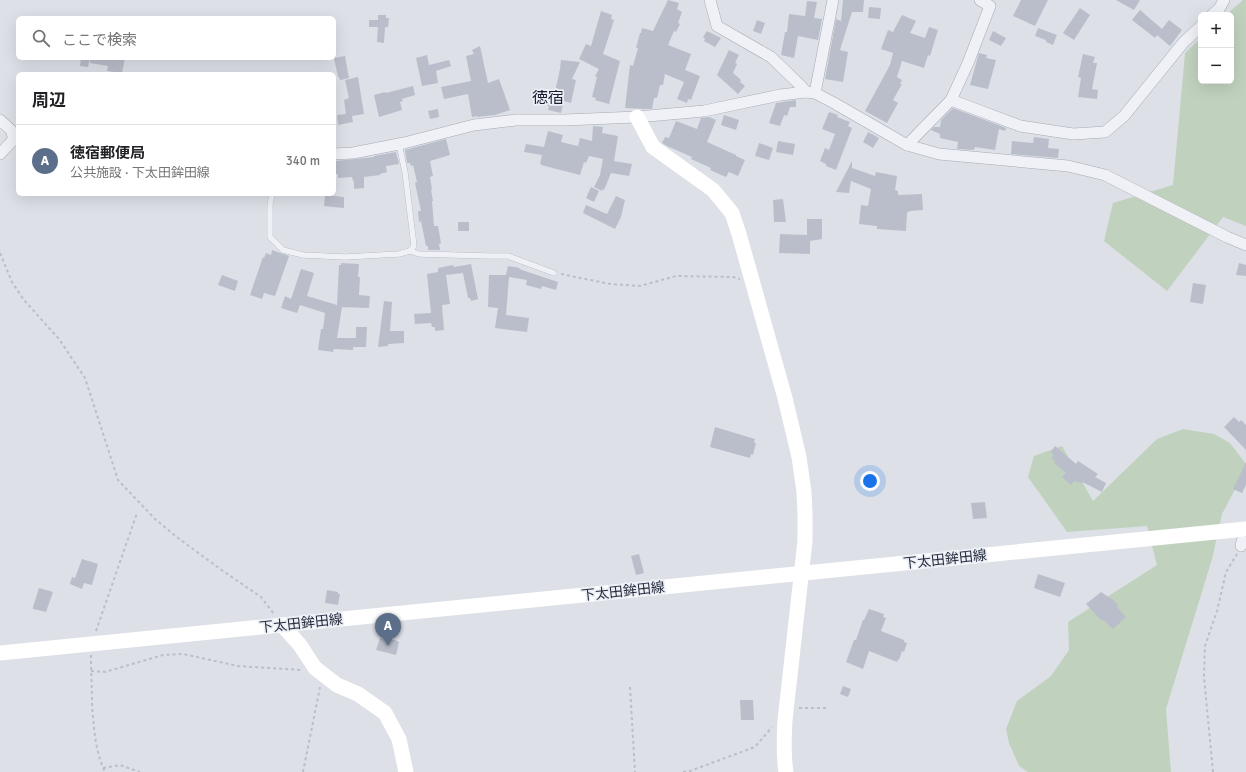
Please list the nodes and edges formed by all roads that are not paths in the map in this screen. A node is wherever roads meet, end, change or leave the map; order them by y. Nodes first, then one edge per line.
1 (710, 0) edge
2 (833, 0) edge
3 (980, 0) edge
4 (1224, 0) edge
5 (1216, 12) edge
6 (1198, 29) edge
7 (810, 92) junction
8 (951, 100) junction
9 (637, 117) junction
10 (0, 120) edge
11 (16, 139) edge
12 (399, 143) junction
13 (908, 145) junction
14 (0, 154) edge
15 (336, 154) edge
16 (272, 196) edge
17 (1246, 245) edge
18 (410, 251) junction
19 (554, 273) road end
20 (1243, 539) edge
21 (801, 574) junction
22 (282, 625) junction
23 (0, 653) edge
24 (406, 772) edge
25 (786, 772) edge

1 - 7 street
2 - 7 street
3 - 8 street
4 - 5 street
6 - 8 street
7 - 9 street
7 - 13 street
8 - 13 street
9 - 12 street
9 - 21 main road
10 - 11 street
11 - 14 street
12 - 15 street
12 - 18 lane
13 - 17 street
16 - 18 lane
18 - 19 lane
20 - 21 main road, 下太田鉾田線
21 - 22 main road, 下太田鉾田線
21 - 25 main road
22 - 23 main road, 下太田鉾田線
22 - 24 main road

